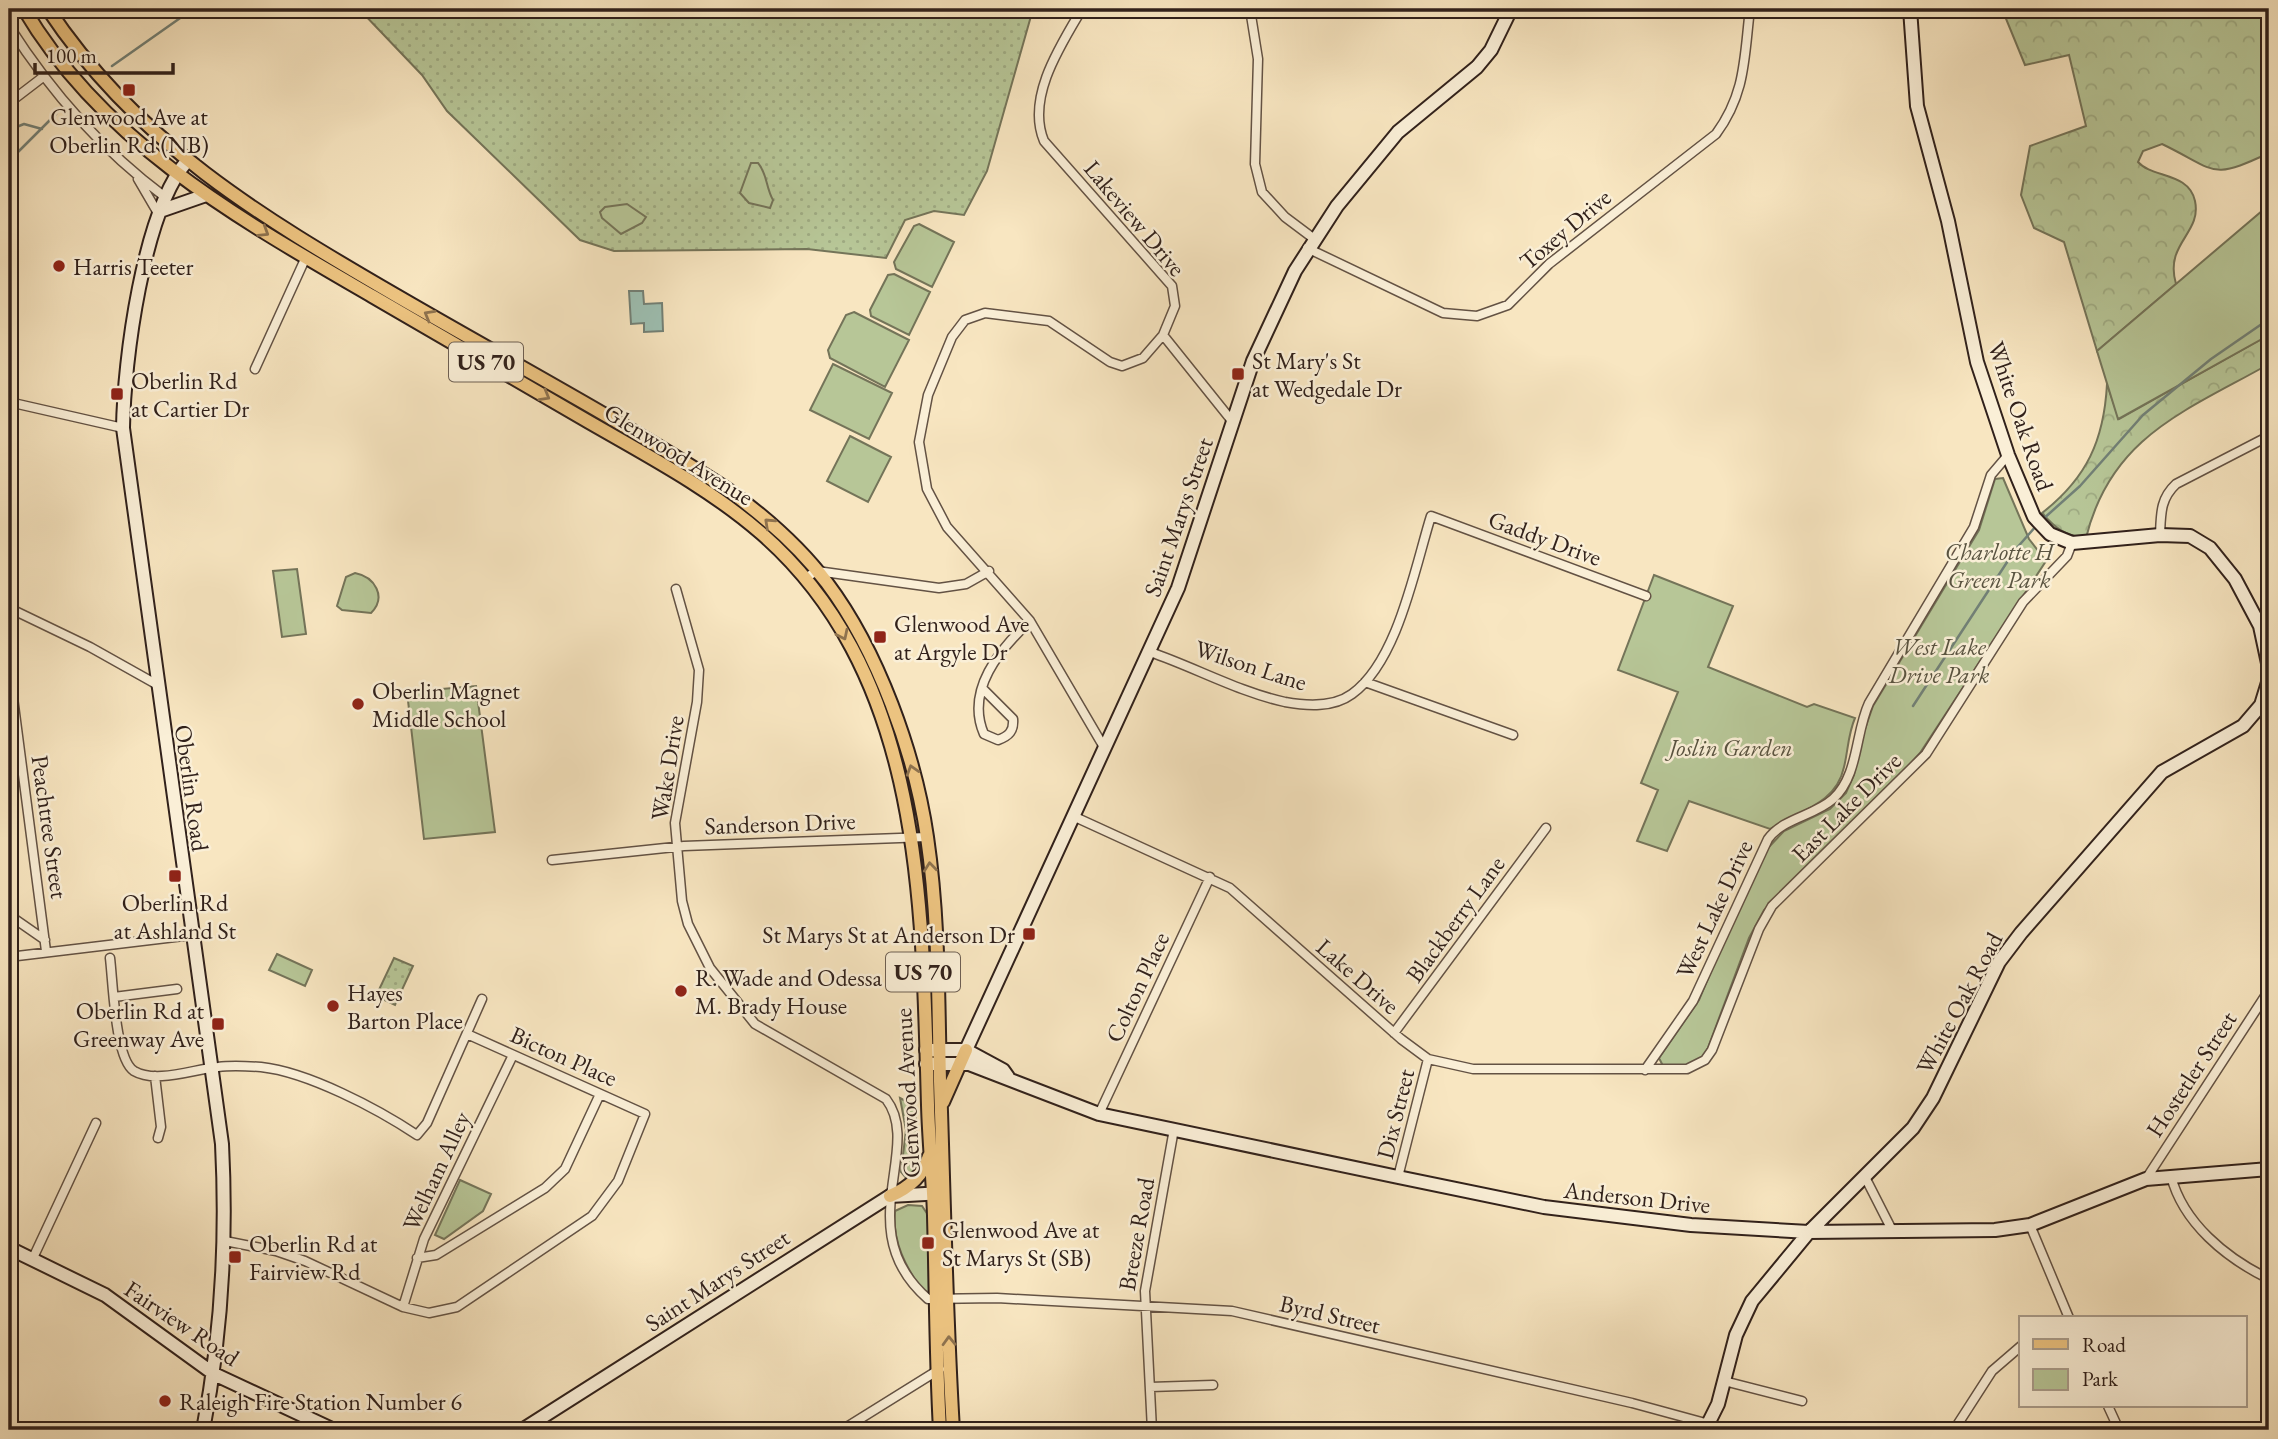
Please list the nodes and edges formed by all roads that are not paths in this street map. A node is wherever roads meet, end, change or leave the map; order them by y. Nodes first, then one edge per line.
1 (26, 9) edge
2 (48, 9) edge
3 (1082, 9) edge
4 (1250, 9) edge
5 (1511, 9) edge
6 (1750, 9) edge
7 (1910, 9) edge
8 (9, 26) edge
9 (61, 28) junction
10 (43, 77) junction
11 (9, 103) edge
12 (187, 162) junction
13 (176, 174) junction
14 (137, 176) junction
15 (206, 195) junction
16 (165, 197) junction
17 (160, 213) junction
18 (1310, 243) junction
19 (306, 257) junction
20 (1164, 334) junction
21 (255, 369) dead end
22 (9, 402) edge
23 (1232, 421) junction
24 (123, 428) junction
25 (2269, 436) edge
26 (2008, 455) junction
27 (1431, 516) joint
28 (2160, 535) junction
29 (2072, 543) junction
30 (817, 571) junction
31 (989, 571) junction
32 (805, 578) junction
33 (676, 589) dead end
34 (1646, 596) dead end
35 (9, 608) edge
36 (1030, 621) junction
37 (1150, 652) junction
38 (9, 667) edge
39 (2269, 668) edge
40 (2269, 679) edge
41 (1366, 682) junction
42 (156, 684) junction
43 (983, 690) junction
44 (1513, 735) dead end
45 (1105, 749) junction
46 (1075, 817) junction
47 (1546, 828) dead end
48 (927, 836) junction
49 (913, 838) junction
50 (676, 846) junction
51 (552, 860) dead end
52 (1210, 877) junction
53 (9, 915) edge
54 (192, 935) junction
55 (45, 940) junction
56 (46, 951) junction
57 (9, 957) edge
58 (110, 958) dead end
59 (177, 989) dead end
60 (2269, 990) edge
61 (114, 997) junction
62 (482, 999) dead end
63 (1395, 1033) junction
64 (467, 1034) junction
65 (966, 1050) junction
66 (513, 1055) junction
67 (926, 1057) junction
68 (940, 1057) junction
69 (1428, 1059) junction
70 (962, 1063) junction
71 (212, 1067) junction
72 (1645, 1070) junction
73 (155, 1076) junction
74 (1008, 1077) junction
75 (600, 1094) junction
76 (941, 1106) junction
77 (1098, 1114) junction
78 (96, 1123) dead end
79 (1174, 1129) junction
80 (158, 1138) dead end
81 (930, 1152) junction
82 (2269, 1169) edge
83 (2171, 1175) junction
84 (1398, 1177) junction
85 (1865, 1177) junction
86 (2146, 1179) junction
87 (938, 1193) junction
88 (890, 1196) junction
89 (2030, 1225) junction
90 (1892, 1230) junction
91 (1809, 1232) junction
92 (225, 1241) junction
93 (9, 1248) edge
94 (33, 1258) junction
95 (417, 1258) junction
96 (2269, 1279) edge
97 (941, 1301) junction
98 (1144, 1306) junction
99 (403, 1307) junction
100 (2065, 1316) edge
101 (2019, 1348) edge
102 (943, 1368) junction
103 (214, 1374) junction
104 (1724, 1381) junction
105 (1213, 1385) dead end
106 (1150, 1387) junction
107 (1802, 1401) dead end
108 (2109, 1408) edge
109 (1707, 1427) edge
110 (202, 1430) edge
111 (334, 1430) edge
112 (522, 1430) edge
113 (842, 1430) edge
114 (940, 1430) edge
115 (953, 1430) edge
116 (1152, 1430) edge
117 (1954, 1430) edge
118 (2119, 1430) edge

1 - 9 main road
1 - 13 main road, Glenwood Avenue / US 70
2 - 9 main road, Glenwood Avenue / US 70
3 - 20 street, Lakeview Drive
4 - 18 street, Toxey Drive
5 - 18 street, Saint Marys Street
6 - 18 street, Toxey Drive
7 - 26 street, White Oak Road
8 - 10 street
9 - 12 main road, Glenwood Avenue / US 70
10 - 11 street
10 - 14 street
12 - 13 street, Oberlin Road
30 -> 12 main road, Glenwood Avenue / US 70
13 - 15 main road, Glenwood Avenue / US 70
13 - 16 street, Oberlin Road
14 - 16 street
14 - 17 street
15 - 17 street
15 -> 19 main road, Glenwood Avenue / US 70
16 - 17 street, Oberlin Road
17 - 24 street, Oberlin Road
18 - 23 street, Saint Marys Street
19 - 21 street
19 -> 32 main road, Glenwood Avenue / US 70
20 - 23 street
20 - 31 street, Lakeview Drive
22 - 24 street
23 - 37 street, Saint Marys Street
24 - 42 street, Oberlin Road
25 - 28 street
26 - 29 street, White Oak Road
26 - 72 street, West Lake Drive
27 - 34 street, Gaddy Drive
27 - 41 street, Wilson Lane
28 - 29 street
28 - 39 street
29 - 72 street, East Lake Drive
30 - 31 street
30 - 32 street
48 -> 30 main road, Glenwood Avenue / US 70
31 - 36 street, Lakeview Drive
32 -> 49 main road, Glenwood Avenue / US 70
33 - 50 street, Wake Drive
35 - 42 street
36 - 43 street
36 - 45 street, Lakeview Drive
37 - 41 street, Wilson Lane
37 - 45 street, Saint Marys Street
38 - 55 street, Peachtree Street
40 - 85 street, White Oak Road
41 - 44 street
42 - 54 street, Oberlin Road
43 - 43 street
45 - 46 street, Saint Marys Street
46 - 52 street, Lake Drive
46 - 65 street, Saint Marys Street
47 - 63 street, Blackberry Lane
48 - 49 street, Sanderson Drive
68 -> 48 main road, Glenwood Avenue / US 70
49 - 50 street, Sanderson Drive
49 - 67 main road, Glenwood Avenue / US 70
50 - 51 street, Sanderson Drive
50 - 88 street, Wake Drive
52 - 63 street, Lake Drive
52 - 77 street, Colton Place
53 - 55 street
54 - 56 street
54 - 71 street, Oberlin Road
55 - 56 street, Peachtree Street
56 - 57 street
58 - 61 street
59 - 61 street
60 - 86 street, Hostetler Street
61 - 73 street
62 - 64 street
63 - 69 street, Lake Drive
64 - 66 street, Bicton Place
64 - 71 street
65 - 68 street
65 - 70 main road
65 - 74 street, Anderson Drive
66 - 75 street, Bicton Place
66 - 95 street, Welham Alley
67 - 68 street
67 - 81 main road, Glenwood Avenue / US 70
68 - 70 street
68 - 76 main road, Glenwood Avenue / US 70
69 - 72 street, Lake Drive
69 - 84 street, Dix Street
70 - 74 street, Anderson Drive
70 - 76 main road
71 - 73 street
71 - 92 street, Oberlin Road
73 - 80 street
74 - 77 street, Anderson Drive
75 - 95 street
75 - 99 street, Bicton Place
76 - 87 main road, Glenwood Avenue / US 70
77 - 79 street, Anderson Drive
78 - 94 street
79 - 84 street, Anderson Drive
79 - 98 street, Breeze Road
81 - 87 main road, Glenwood Avenue / US 70
81 - 88 main road
82 - 83 street, Anderson Drive
83 - 86 street, Anderson Drive
83 - 96 street
84 - 91 street, Anderson Drive
85 - 90 street
85 - 91 street, White Oak Road
86 - 89 street, Anderson Drive
87 - 88 street, Saint Marys Street
87 - 97 main road, Glenwood Avenue / US 70
88 - 97 street, Wake Drive
88 - 112 street, Saint Marys Street
89 - 90 street, Anderson Drive
89 - 100 street
90 - 91 street, Anderson Drive
91 - 104 street, White Oak Road
92 - 99 street
92 - 103 street, Oberlin Road
93 - 94 street, Fairview Road
94 - 103 street, Fairview Road
95 - 99 street, Welham Alley
97 - 98 street, Byrd Street
97 - 102 main road, Glenwood Avenue / US 70
98 - 106 street, Breeze Road
98 - 109 street, Byrd Street
101 - 117 street
102 - 113 street
102 - 114 main road, Glenwood Avenue / US 70
102 - 115 main road, Glenwood Avenue / US 70
103 - 110 street, Oberlin Road
103 - 111 street, Fairview Road
104 - 107 street
104 - 109 street, White Oak Road
105 - 106 street
106 - 116 street, Breeze Road
108 - 118 street

